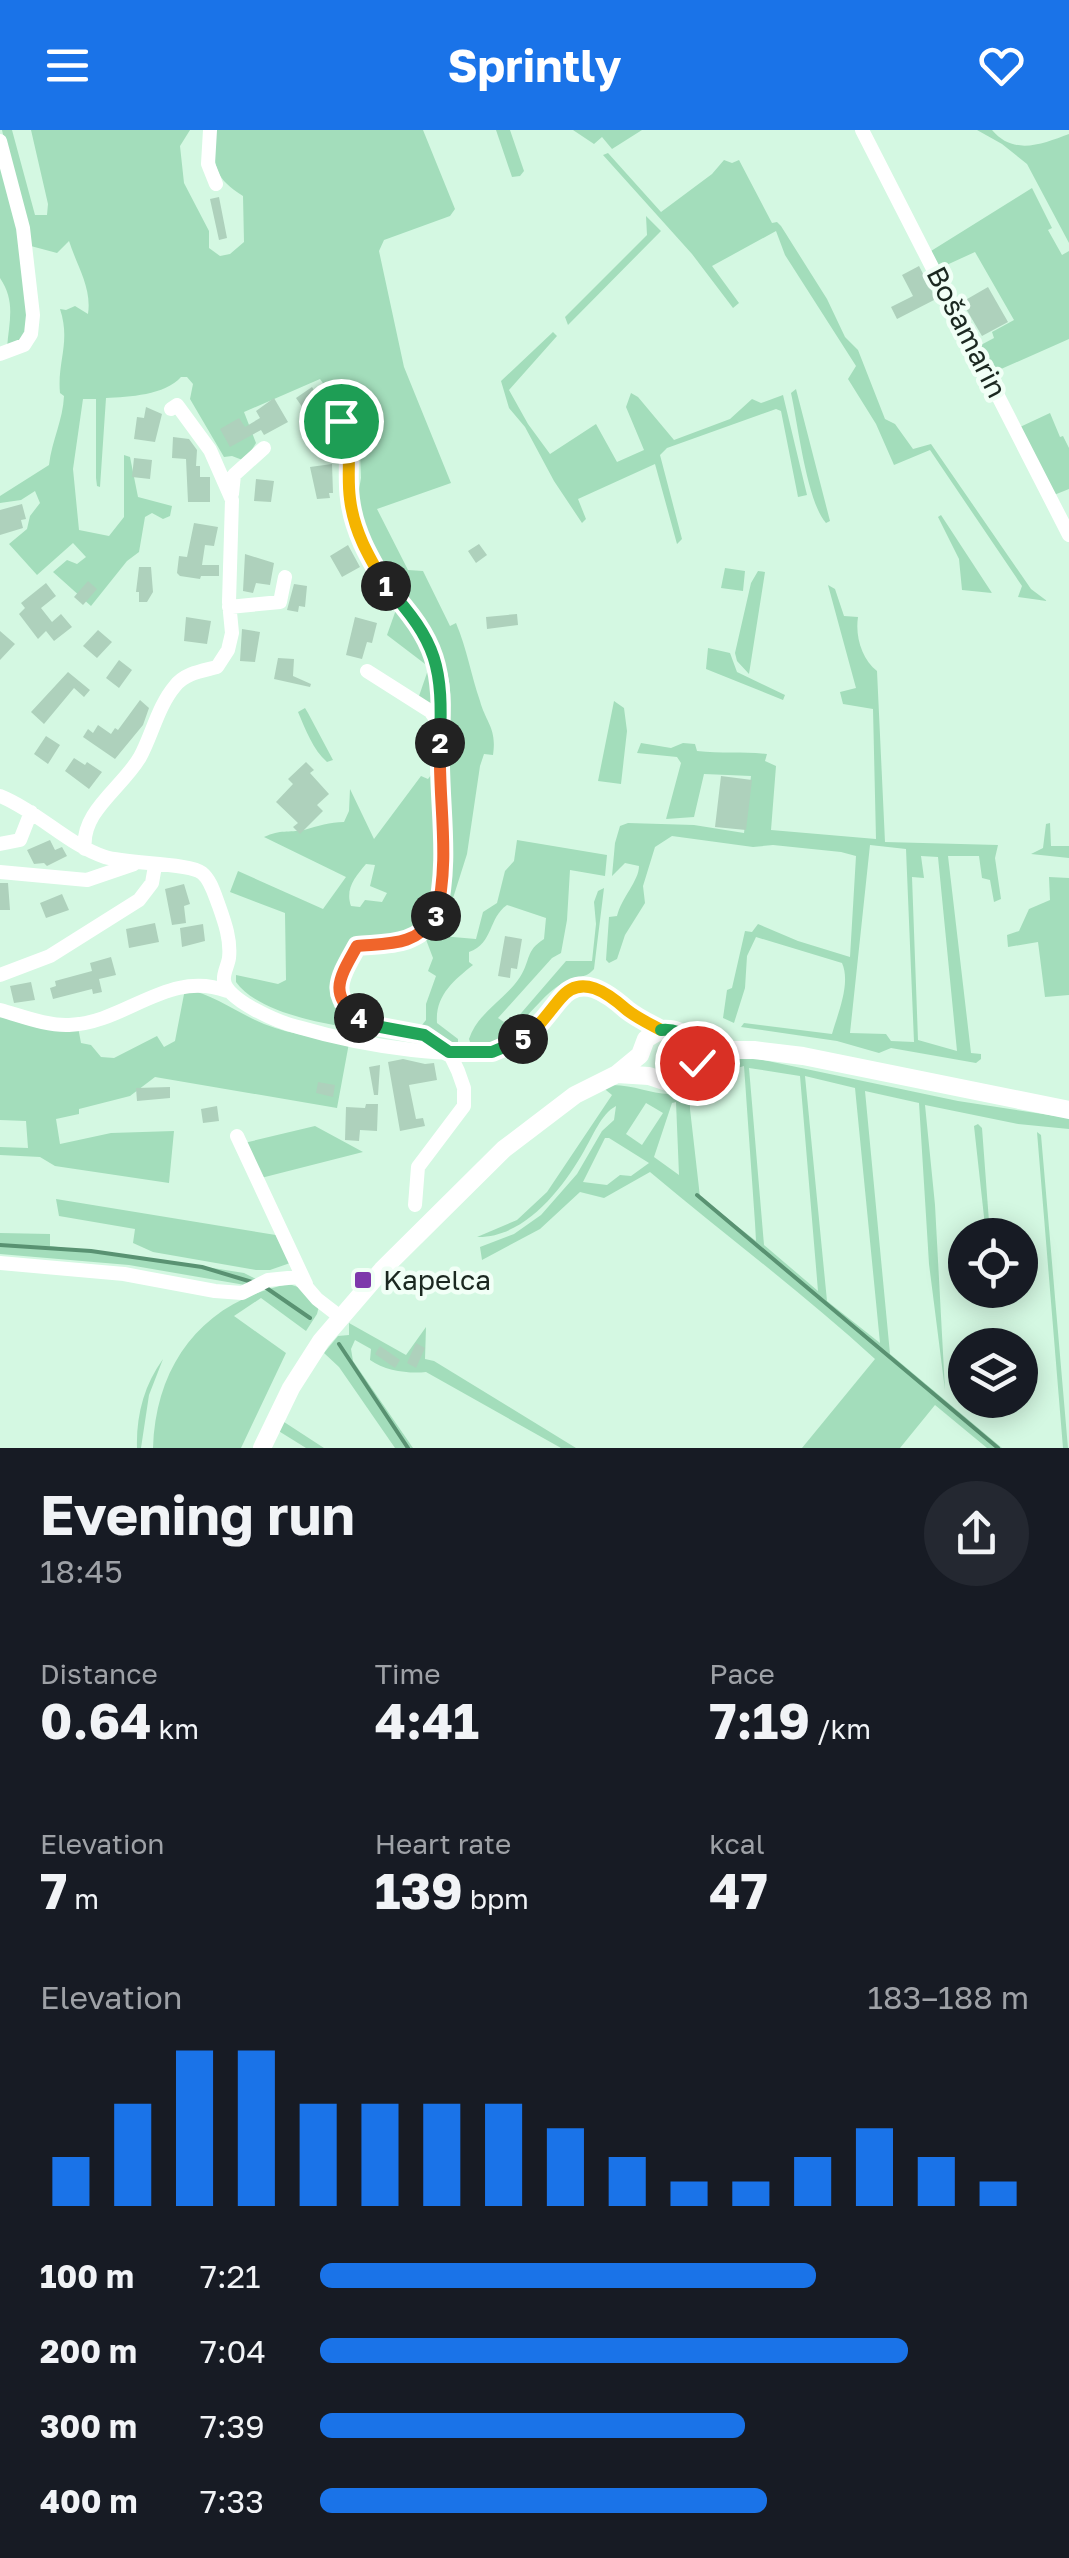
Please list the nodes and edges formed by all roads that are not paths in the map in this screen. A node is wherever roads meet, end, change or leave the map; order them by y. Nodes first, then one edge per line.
1 (210, 130) edge
2 (862, 130) edge
3 (0, 141) edge
4 (216, 184) dead end
5 (0, 354) edge
6 (170, 409) dead end
7 (341, 421) dead end
8 (264, 448) dead end
9 (232, 500) junction
10 (1069, 535) edge
11 (285, 578) dead end
12 (230, 607) junction
13 (367, 671) dead end
14 (441, 726) junction
15 (0, 796) edge
16 (31, 812) junction
17 (0, 844) edge
18 (85, 849) junction
19 (135, 864) junction
20 (155, 866) junction
21 (0, 872) edge
22 (0, 975) edge
23 (228, 991) junction
24 (0, 1010) edge
25 (629, 1011) junction
26 (661, 1030) junction
27 (690, 1043) junction
28 (727, 1050) junction
29 (641, 1051) junction
30 (449, 1052) junction
31 (692, 1065) junction
32 (617, 1074) junction
33 (649, 1076) junction
34 (1069, 1110) edge
35 (237, 1136) dead end
36 (415, 1205) dead end
37 (0, 1263) edge
38 (307, 1286) junction
39 (339, 1316) junction
40 (262, 1448) edge

1 - 4 street
2 - 10 street, Bošamarin
3 - 5 street
6 - 9 street
7 - 14 street
8 - 9 street
9 - 12 street
11 - 12 street
12 - 18 street
13 - 14 street
14 - 30 street
15 - 16 street
16 - 17 street
16 - 18 street
18 - 19 street
19 - 20 street
19 - 21 street
20 - 22 street
20 - 23 street
23 - 24 street
23 - 30 street
25 - 26 street
25 - 29 street
25 - 30 street
26 - 27 street
26 - 29 street
27 - 28 street
27 - 31 street
28 - 31 street
28 - 34 street
29 - 32 street
29 - 33 street
30 - 36 street
31 - 33 street
32 - 33 street
32 - 39 street
35 - 38 street
37 - 38 street
38 - 39 street
39 - 40 street

